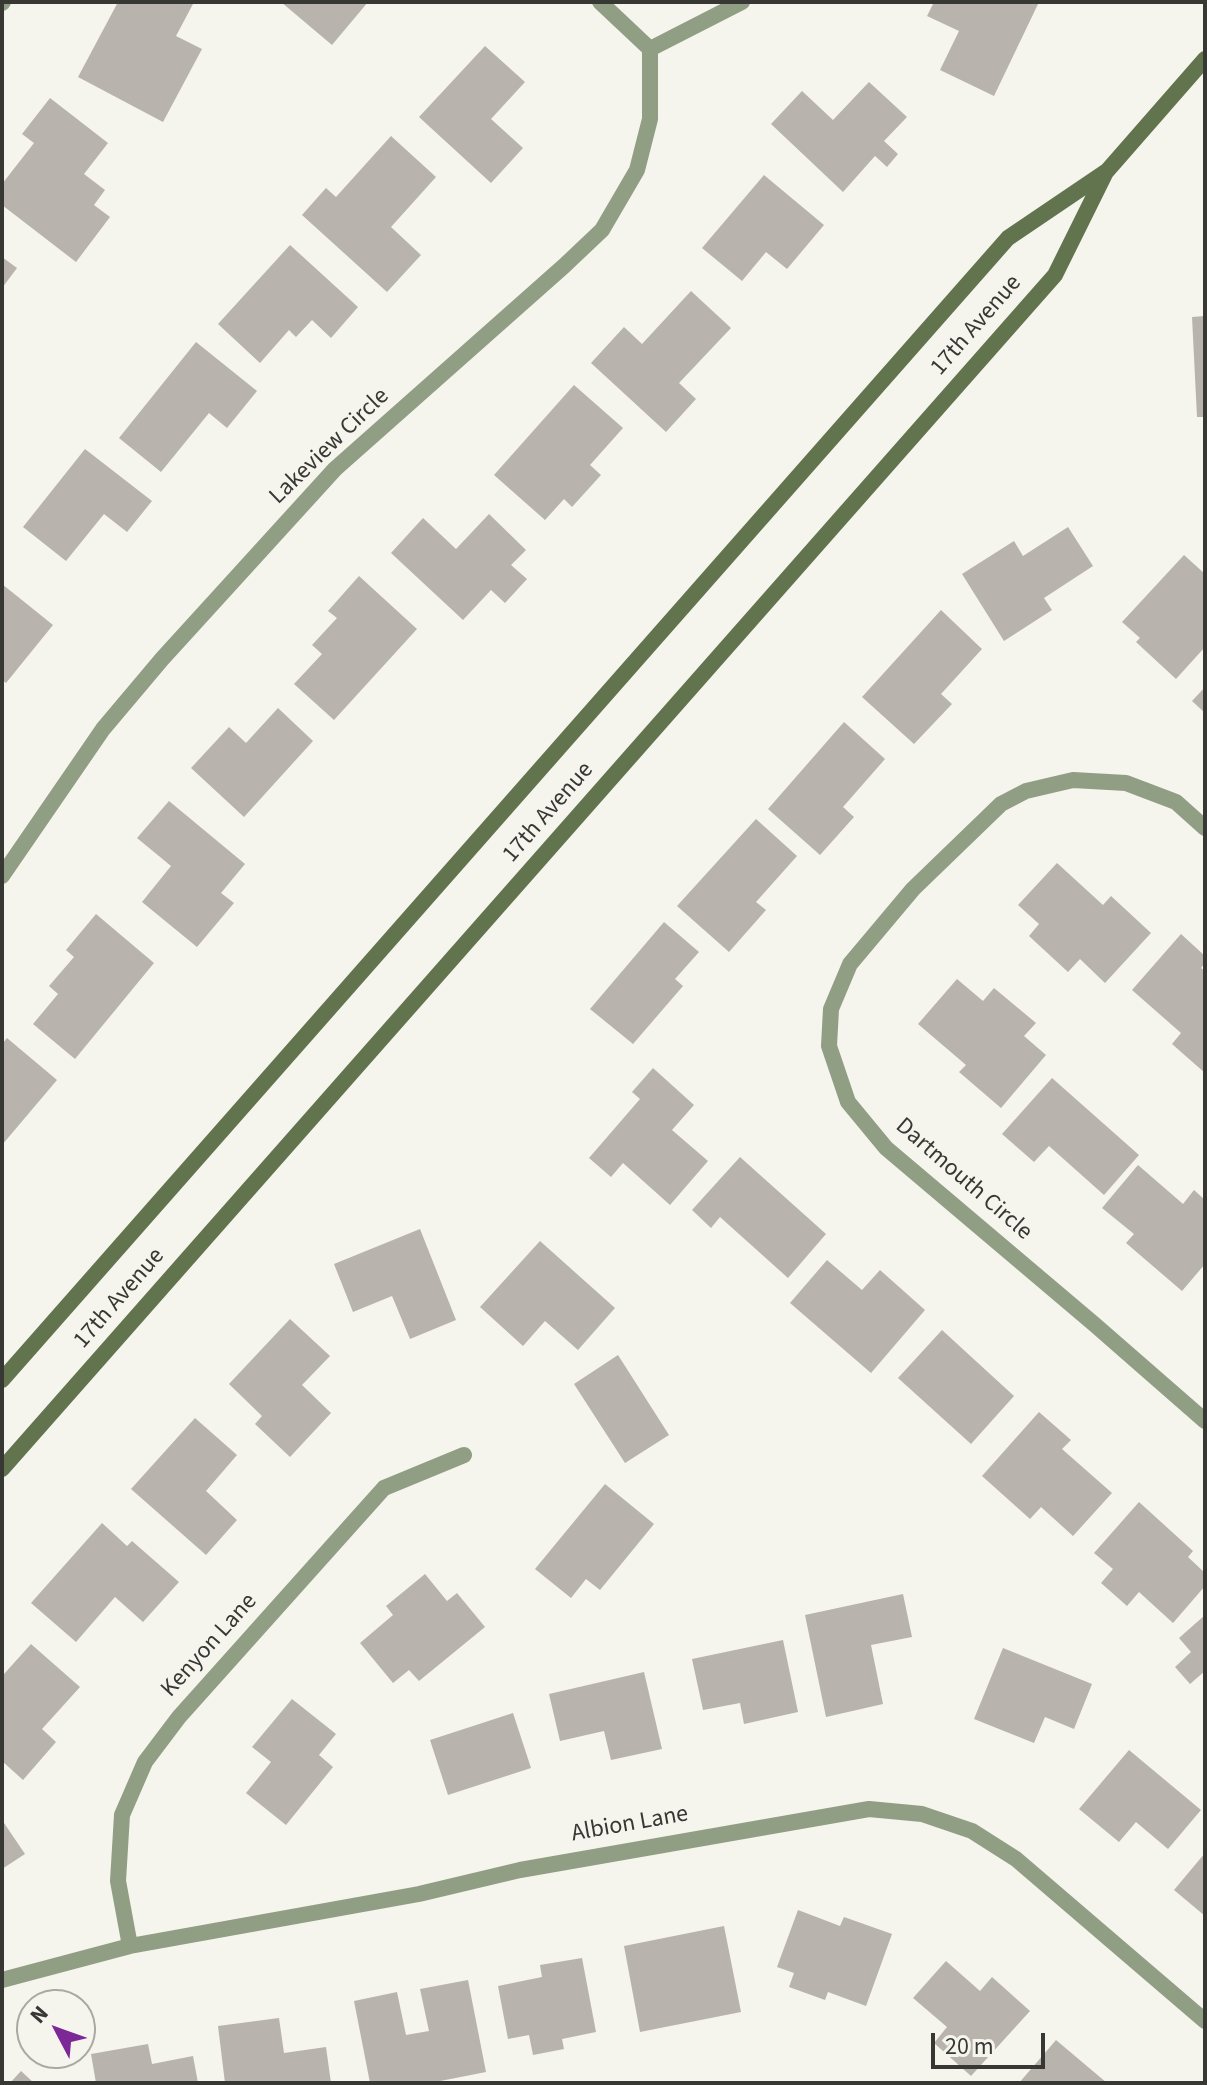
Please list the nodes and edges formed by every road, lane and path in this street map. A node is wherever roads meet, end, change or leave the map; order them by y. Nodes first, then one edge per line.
1 (600, 2) edge
2 (742, 2) edge
3 (650, 49) junction
4 (1205, 59) edge
5 (1107, 171) junction
6 (1205, 828) edge
7 (2, 876) edge
8 (2, 1380) edge
9 (1205, 1421) edge
10 (464, 1455) dead end
11 (2, 1469) edge
12 (130, 1946) junction
13 (2, 1980) edge
14 (1205, 2021) edge

1 - 3 street
2 - 3 street
3 - 7 street, Lakeview Circle
4 - 5 main road, 17th Avenue
5 - 8 main road, 17th Avenue
5 - 11 main road, 17th Avenue
6 - 9 street, Dartmouth Circle
10 - 12 street, Kenyon Lane
12 - 13 street, Albion Lane
12 - 14 street, Albion Lane

